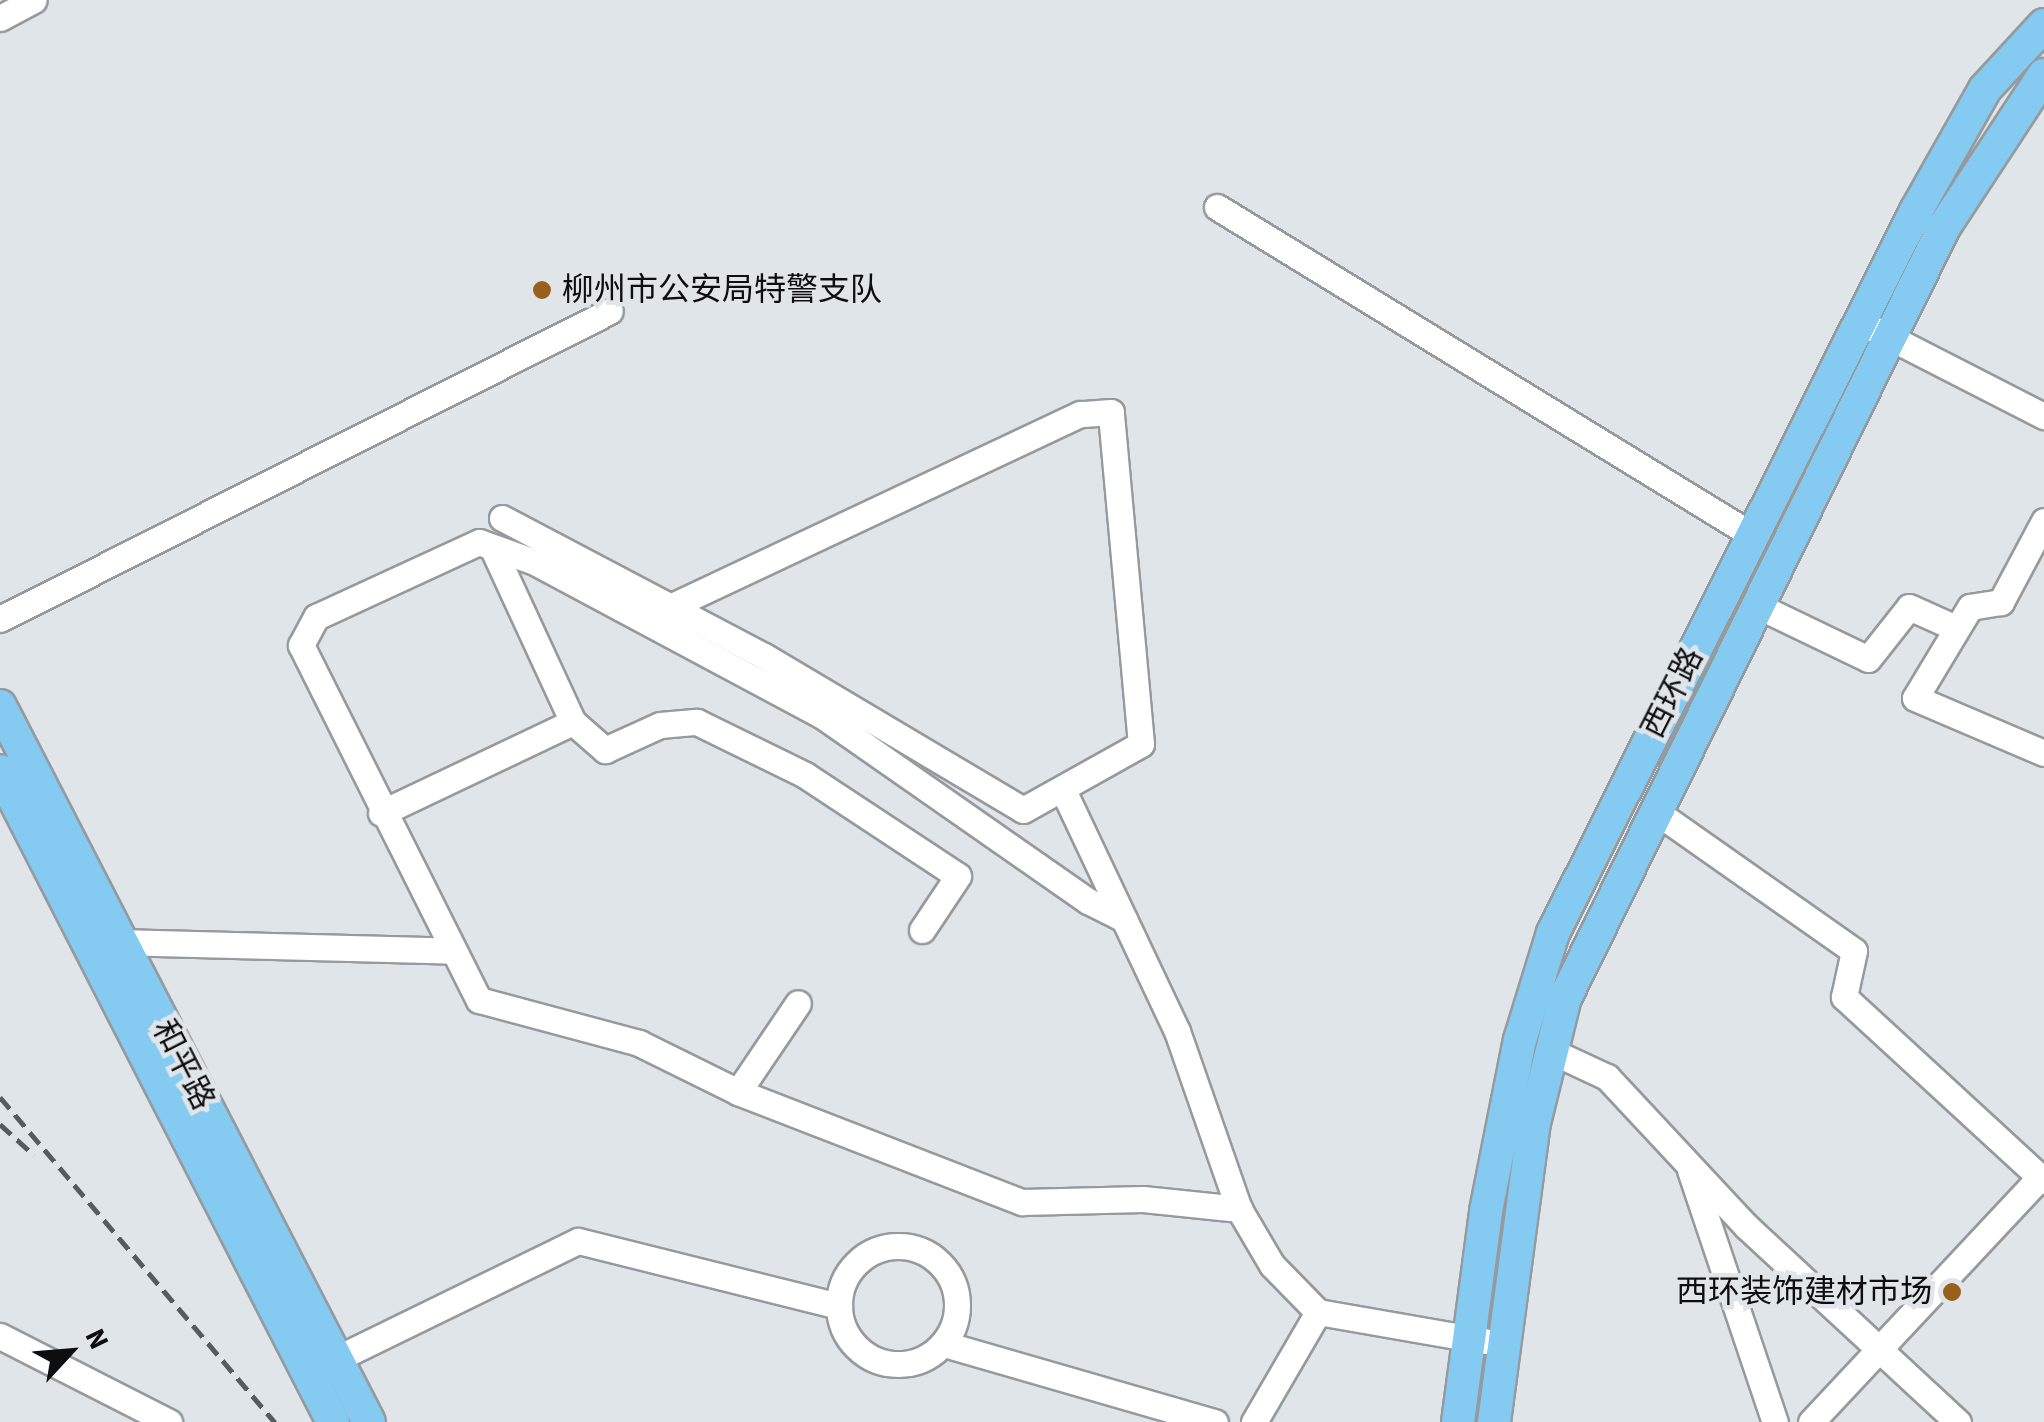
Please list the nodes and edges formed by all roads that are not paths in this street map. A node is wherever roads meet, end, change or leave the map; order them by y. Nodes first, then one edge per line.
1 (34, 0) edge
2 (0, 18) edge
3 (2044, 24) edge
4 (2044, 76) edge
5 (1217, 207) dead end
6 (610, 311) dead end
7 (1875, 329) junction
8 (2044, 416) edge
9 (502, 518) dead end
10 (2044, 521) edge
11 (1752, 535) junction
12 (493, 549) junction
13 (1756, 605) junction
14 (670, 607) junction
15 (0, 619) edge
16 (1956, 628) junction
17 (0, 706) edge
18 (573, 722) junction
19 (2044, 753) edge
20 (0, 772) edge
21 (1063, 790) junction
22 (1655, 811) junction
23 (381, 813) junction
24 (1124, 919) junction
25 (922, 930) dead end
26 (120, 942) junction
27 (453, 951) junction
28 (798, 1002) dead end
29 (1549, 1050) junction
30 (738, 1092) junction
31 (1686, 1161) junction
32 (2042, 1179) edge
33 (1239, 1208) junction
34 (838, 1306) junction
35 (1318, 1312) junction
36 (0, 1336) edge
37 (1470, 1338) junction
38 (944, 1344) junction
39 (1504, 1344) junction
40 (1878, 1348) junction
41 (336, 1359) junction
42 (169, 1422) edge
43 (333, 1422) edge
44 (369, 1422) edge
45 (1215, 1422) edge
46 (1254, 1422) edge
47 (1458, 1422) edge
48 (1494, 1422) edge
49 (1774, 1422) edge
50 (1811, 1422) edge
51 (1958, 1422) edge

1 - 2 street
3 - 7 main road, 西环路
4 - 7 main road, 西环路
5 - 11 street
6 - 15 street
7 - 8 street
7 - 11 main road, 西环路
7 - 13 main road, 西环路
9 - 14 street
10 - 16 street
11 - 37 main road, 西环路
12 - 18 street
12 - 23 street
12 - 24 street
13 - 16 street
13 - 22 main road, 西环路
14 - 21 street
14 - 21 street
16 - 19 street
17 - 26 main road, 和平路
18 - 23 street
18 - 25 street
20 - 43 main road, 和平路
21 - 24 street
22 - 29 main road, 西环路
22 - 32 street
23 - 27 street
24 - 33 street
26 - 27 street
26 - 41 main road, 和平路
27 - 30 street
28 - 30 street
29 - 31 street
29 - 39 main road, 西环路
30 - 33 street
31 - 40 street
31 - 49 street
32 - 40 street
33 - 35 street
34 - 38 street
34 - 38 street
34 - 41 street
35 - 37 street
35 - 46 street
36 - 42 street
37 - 39 street
37 - 47 main road, 西环路
38 - 45 street
39 - 48 main road, 西环路
40 - 50 street
40 - 51 street
41 - 44 main road, 和平路

